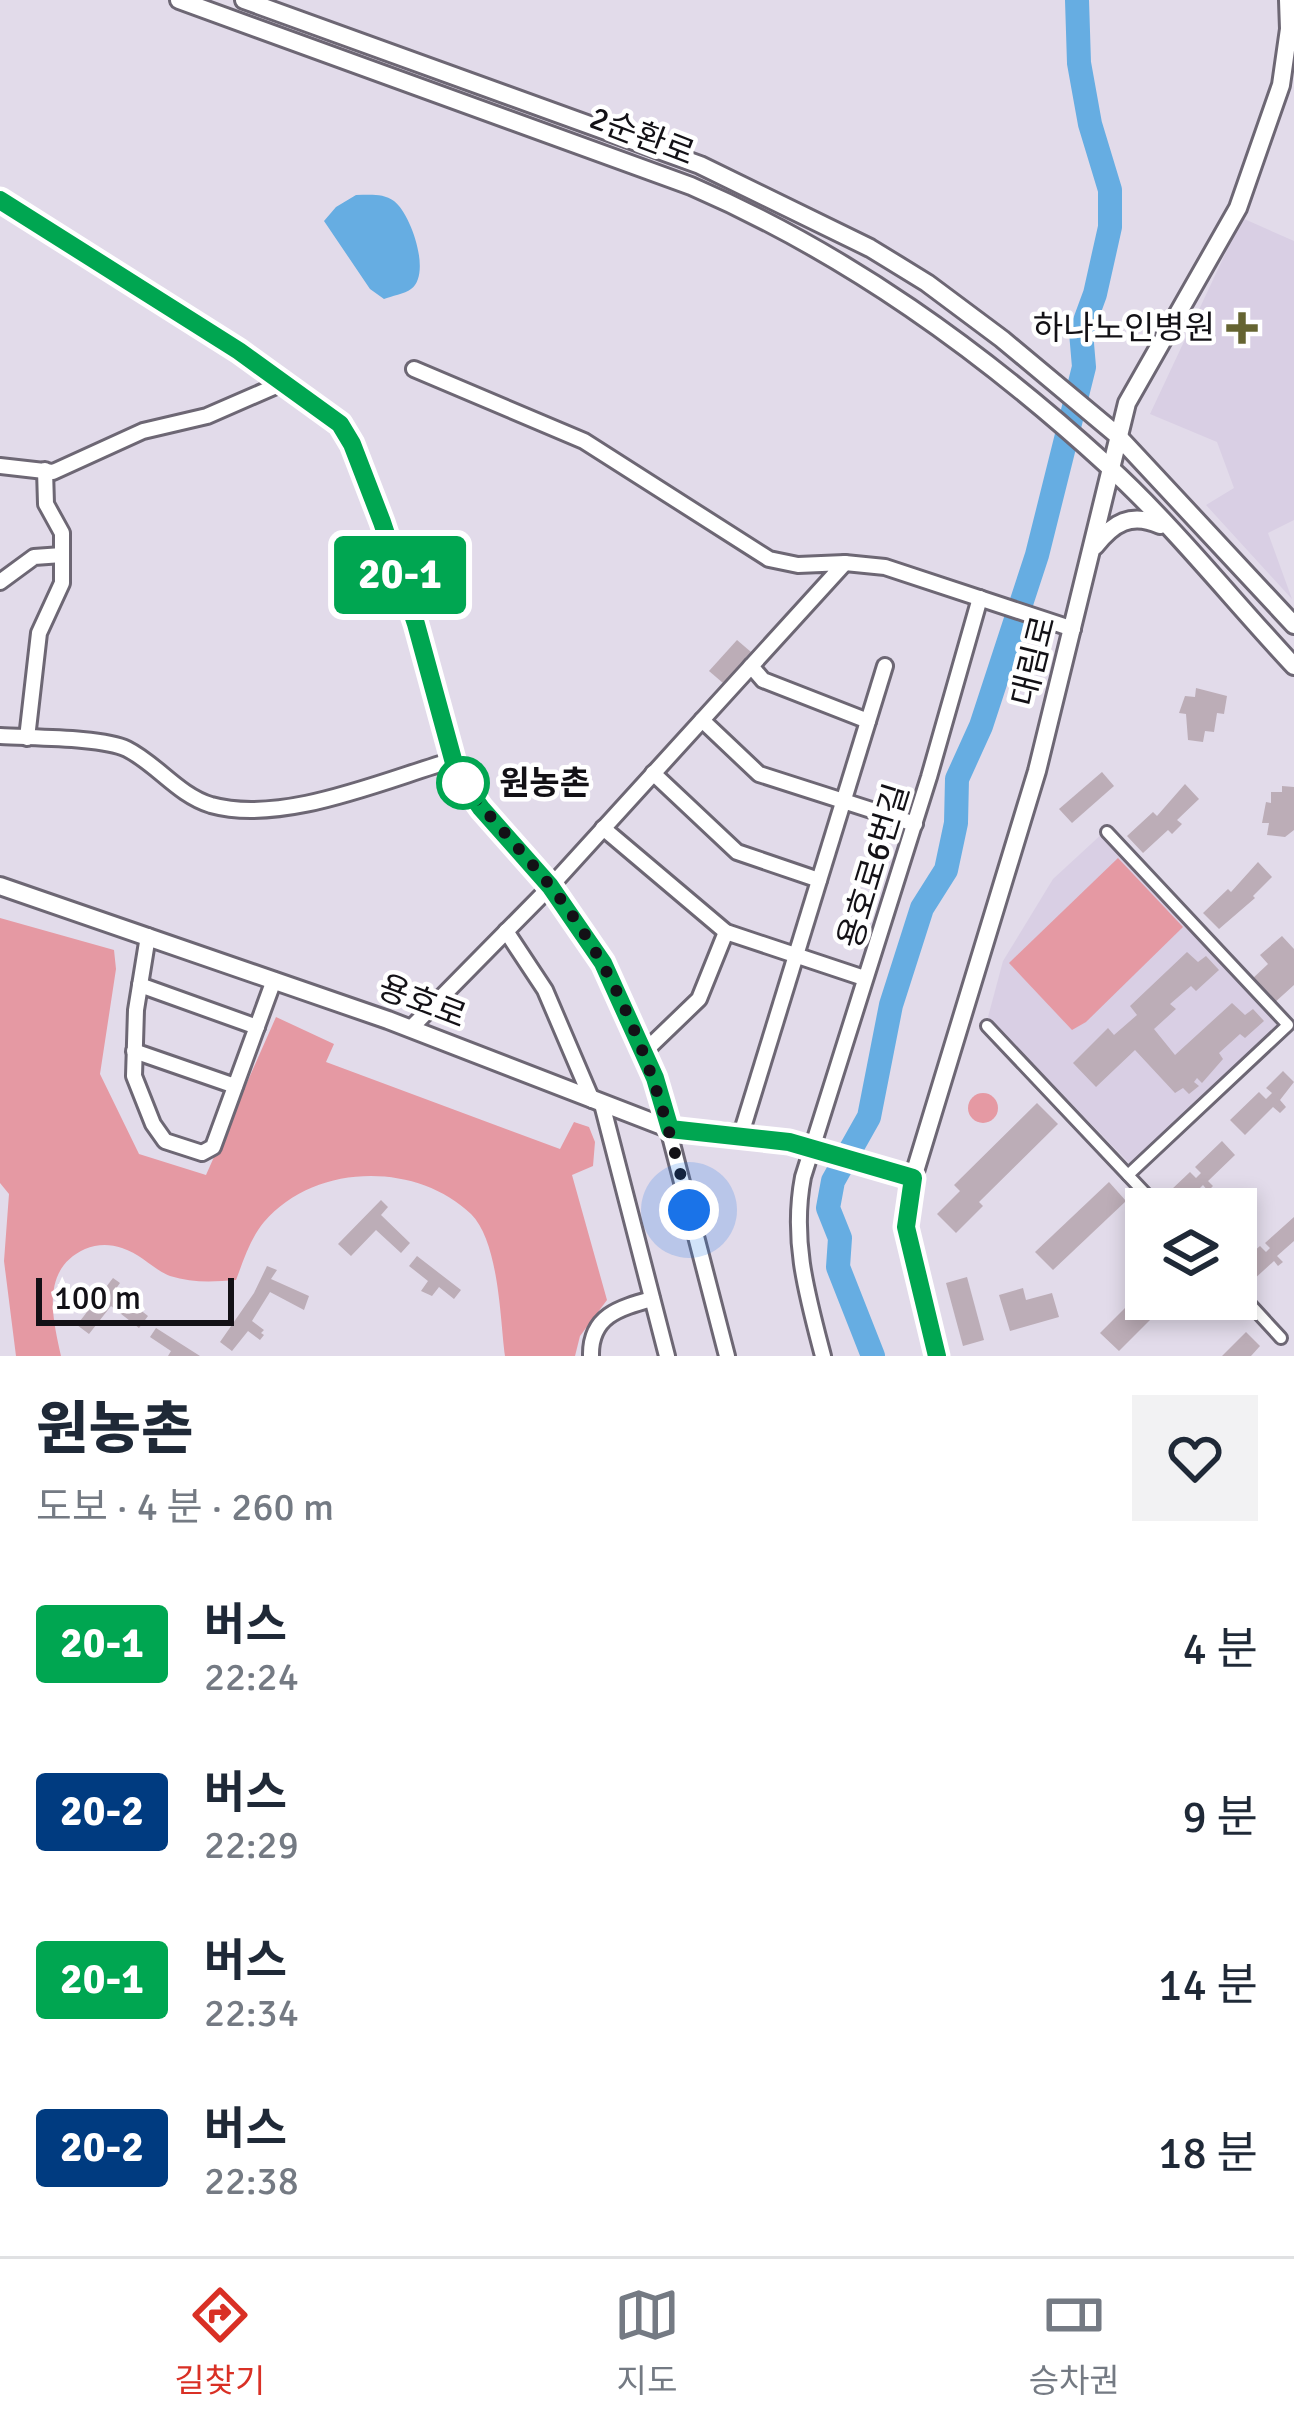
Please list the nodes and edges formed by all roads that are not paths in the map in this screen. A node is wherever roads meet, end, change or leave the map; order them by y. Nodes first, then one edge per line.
1 (179, 0) edge
2 (244, 0) edge
3 (1288, 0) edge
4 (0, 200) edge
5 (414, 370) dead end
6 (285, 382) junction
7 (1117, 435) junction
8 (0, 466) edge
9 (1109, 468) junction
10 (45, 470) junction
11 (1166, 529) junction
12 (1090, 551) junction
13 (62, 555) junction
14 (845, 563) junction
15 (0, 582) edge
16 (980, 598) junction
17 (1294, 626) edge
18 (1073, 629) junction
19 (751, 666) junction
20 (886, 666) dead end
21 (1294, 666) edge
22 (702, 720) junction
23 (868, 721) junction
24 (0, 736) edge
25 (27, 738) junction
26 (453, 760) junction
27 (653, 773) junction
28 (841, 802) junction
29 (915, 824) junction
30 (603, 828) junction
31 (1107, 832) dead end
32 (820, 880) junction
33 (0, 886) edge
34 (550, 886) junction
35 (506, 932) junction
36 (726, 932) junction
37 (148, 936) junction
38 (798, 956) junction
39 (864, 978) dead end
40 (274, 980) junction
41 (140, 985) junction
42 (987, 1026) dead end
43 (257, 1027) junction
44 (410, 1028) junction
45 (134, 1051) junction
46 (644, 1052) junction
47 (235, 1086) junction
48 (597, 1102) junction
49 (670, 1129) junction
50 (741, 1134) junction
51 (820, 1149) junction
52 (1128, 1175) junction
53 (913, 1178) junction
54 (1140, 1188) edge
55 (652, 1299) junction
56 (1257, 1311) edge
57 (1281, 1337) dead end
58 (591, 1356) edge
59 (667, 1356) edge
60 (727, 1356) edge
61 (823, 1356) edge
62 (937, 1356) edge

1 - 9 street, 2순환로
2 - 7 street, 2순환로
3 - 7 street, 대림로
4 - 6 street
5 - 14 street
6 - 10 street
6 - 26 street
7 - 9 street, 대림로
7 - 17 street
8 - 10 street
9 - 11 street
9 - 12 street, 대림로
10 - 13 street
11 - 12 street
11 - 21 street
12 - 18 street, 대림로
13 - 15 street
13 - 25 street
14 - 16 street
14 - 19 street
16 - 18 street
16 - 29 street, 용호로6번길
18 - 53 street, 대림로
19 - 22 street
19 - 23 street
20 - 23 street
22 - 27 street
22 - 28 street
23 - 28 street
24 - 25 street
25 - 26 street
26 - 34 street
27 - 30 street
27 - 32 street
28 - 29 street
28 - 32 street
29 - 51 street, 용호로6번길
30 - 34 street
30 - 36 street
31 - 52 street
32 - 38 street
33 - 37 street, 용호로
34 - 35 street
34 - 46 street
35 - 44 street
35 - 48 street
36 - 38 street
36 - 46 street
37 - 40 street, 용호로
37 - 41 street
38 - 39 street
38 - 50 street
40 - 43 street
40 - 44 street, 용호로
41 - 43 street
41 - 45 street
42 - 52 street
43 - 47 street
44 - 48 street, 용호로
45 - 47 street
45 - 47 street
46 - 49 street
48 - 49 street, 용호로
48 - 55 street
49 - 50 street, 용호로
49 - 60 street
50 - 51 street, 용호로
51 - 53 street, 용호로
51 - 61 street, 용호로6번길
52 - 54 street
53 - 62 street, 대림로
55 - 58 street
55 - 59 street
56 - 57 street

